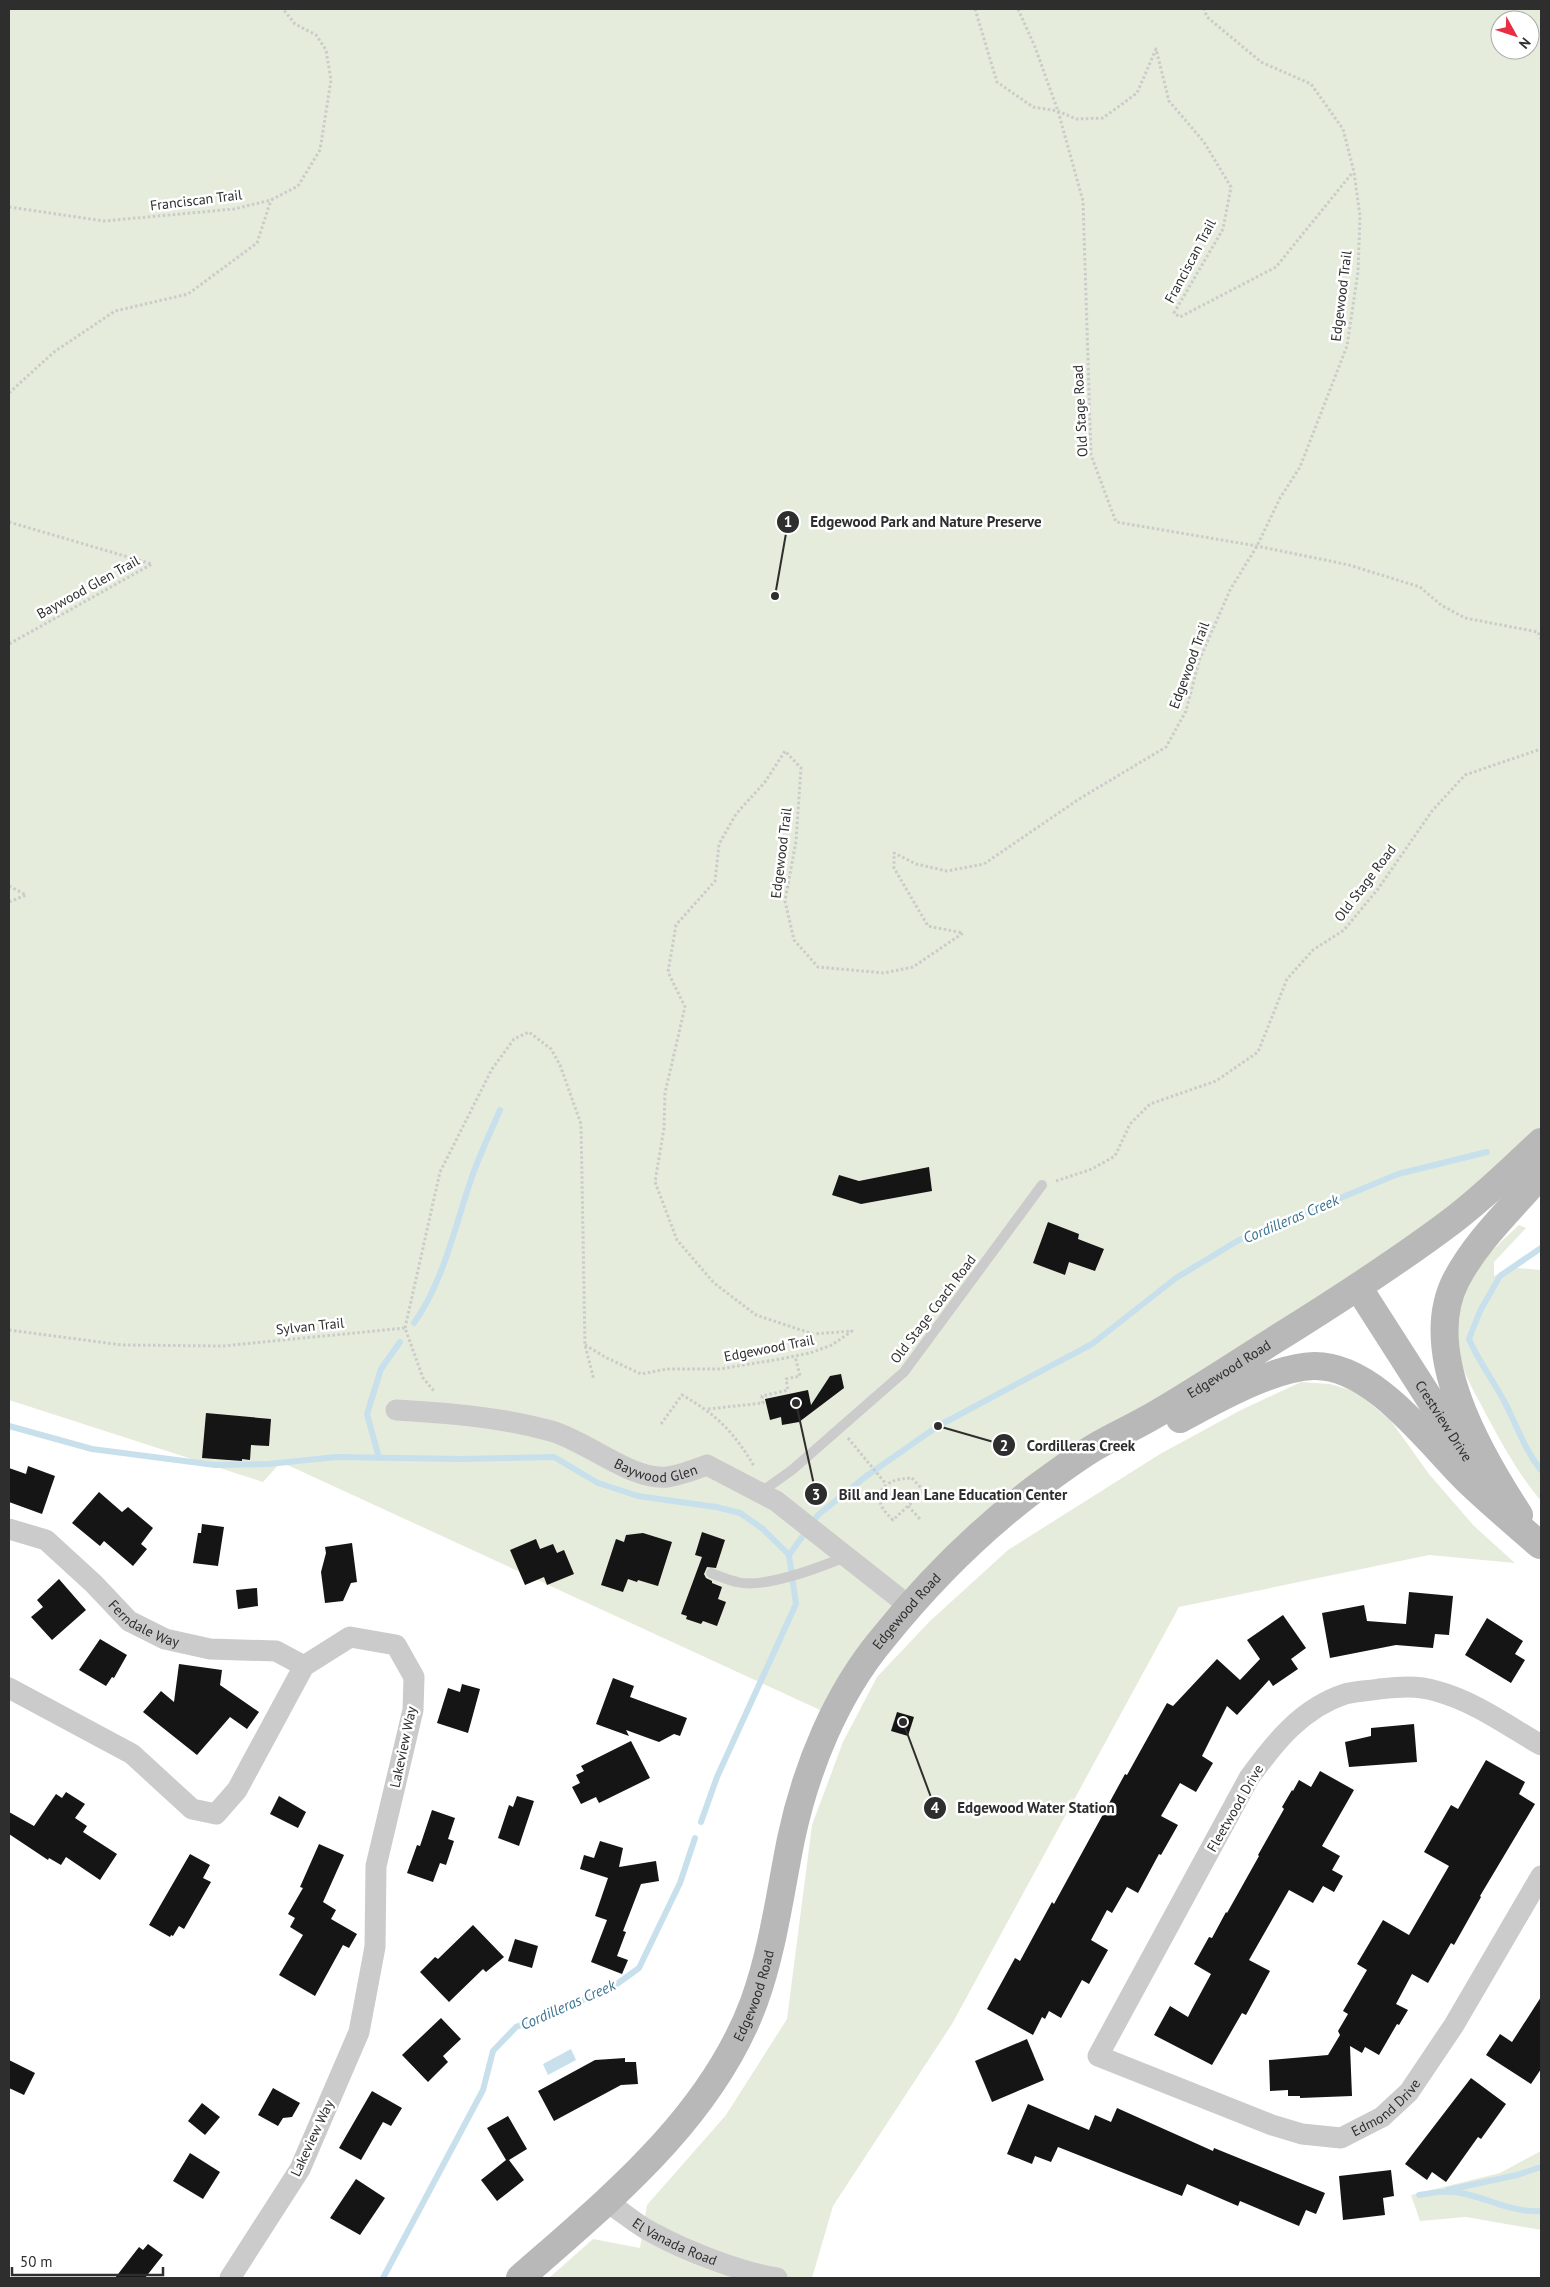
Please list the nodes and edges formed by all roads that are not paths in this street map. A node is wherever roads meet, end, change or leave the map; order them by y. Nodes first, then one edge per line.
1 (1541, 1142) edge
2 (1541, 1174) edge
3 (1042, 1186) road end
4 (1358, 1287) junction
5 (396, 1410) dead end
6 (768, 1494) junction
7 (993, 1522) junction
8 (9, 1529) edge
9 (1541, 1546) edge
10 (841, 1554) junction
11 (711, 1573) dead end
12 (909, 1606) junction
13 (304, 1666) junction
14 (9, 1688) edge
15 (1541, 1745) edge
16 (1541, 1876) edge
17 (1098, 2056) joint
18 (607, 2202) junction
19 (230, 2278) edge
20 (520, 2278) edge
21 (777, 2278) edge

1 - 4 main road, Edgewood Road
2 - 9 main road
3 - 6 lane, Old Stage Coach Road
4 - 7 main road, Edgewood Road
4 - 9 main road, Crestview Drive
5 - 6 street, Baywood Glen
6 - 10 street, Baywood Glen
7 - 9 main road
7 - 12 main road, Edgewood Road
8 - 13 street, Ferndale Way
10 - 11 lane
10 - 12 street, Baywood Glen
12 - 18 main road, Edgewood Road
13 - 14 street, Lakeview Way
13 - 19 street, Lakeview Way
15 - 17 street, Fleetwood Drive
16 - 17 street, Edmond Drive
18 - 20 main road, Edgewood Road
18 - 21 street, El Vanada Road

